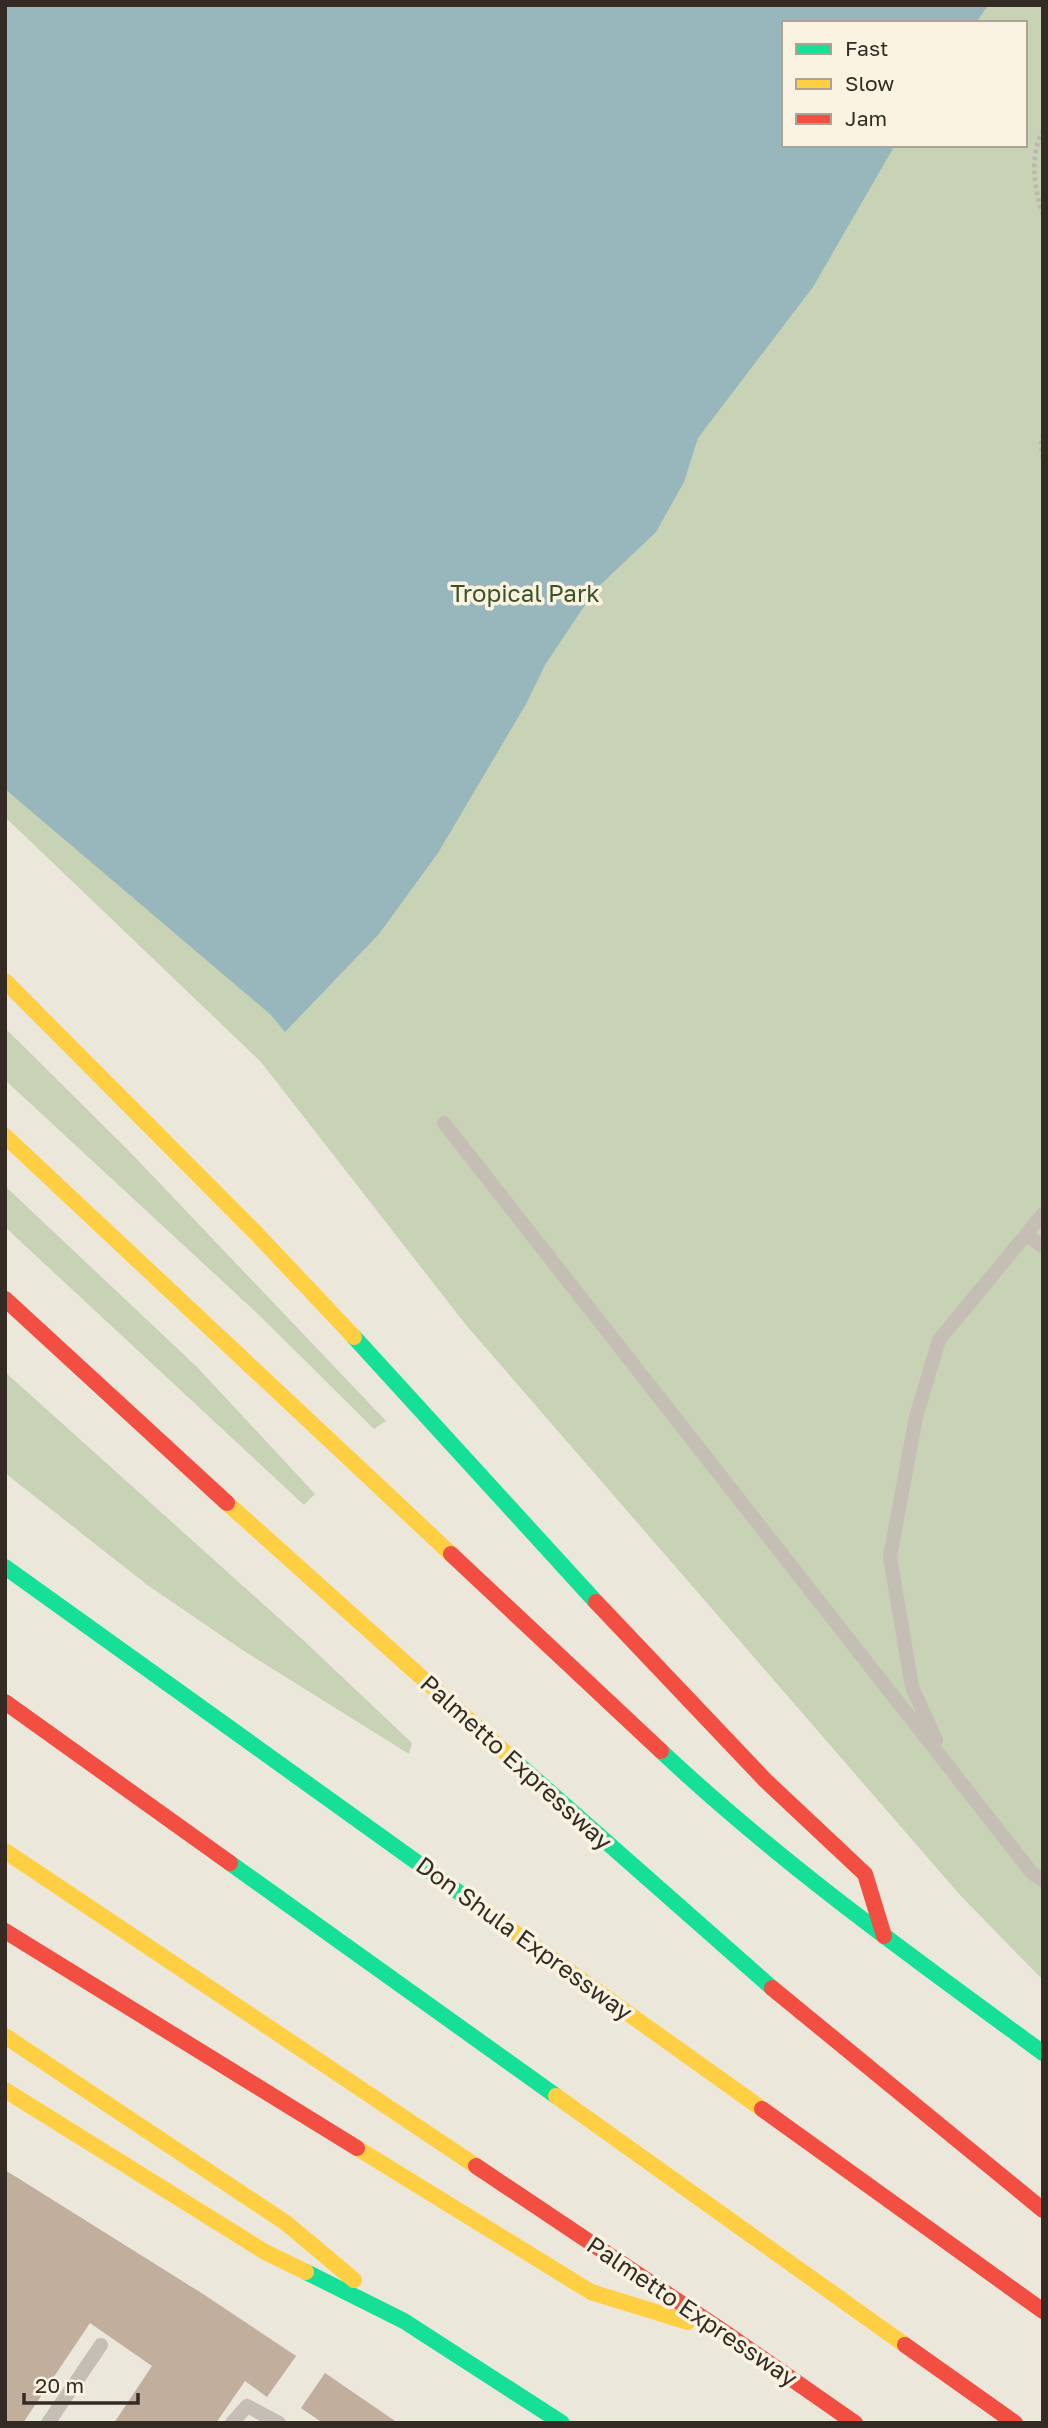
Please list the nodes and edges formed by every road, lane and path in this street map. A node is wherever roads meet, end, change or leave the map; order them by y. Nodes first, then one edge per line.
1 (1043, 130) edge
2 (1043, 215) edge
3 (1043, 434) edge
4 (1043, 460) edge
5 (5, 981) edge
6 (444, 1123) dead end
7 (5, 1136) edge
8 (1043, 1214) edge
9 (1026, 1234) junction
10 (1043, 1247) edge
11 (5, 1299) edge
12 (5, 1567) edge
13 (5, 1702) edge
14 (945, 1761) junction
15 (5, 1851) edge
16 (1043, 1880) edge
17 (5, 1931) edge
18 (884, 1936) junction
19 (5, 2036) edge
20 (1043, 2053) edge
21 (5, 2090) edge
22 (1043, 2210) edge
23 (1043, 2311) edge
24 (404, 2321) junction
25 (727, 2334) junction
26 (101, 2345) dead end
27 (48, 2423) edge
28 (232, 2423) edge
29 (279, 2423) edge
30 (562, 2423) edge
31 (855, 2423) edge
32 (1015, 2423) edge

1 - 2 path
3 - 4 path
5 - 18 highway
6 - 14 lane
7 - 18 highway
8 - 9 lane
9 - 10 lane
9 - 14 lane
11 - 22 highway, Palmetto Expressway
12 - 23 highway, Don Shula Expressway
13 - 32 highway
14 - 16 lane
15 - 25 highway, Palmetto Expressway
17 - 25 highway
18 - 20 highway
19 - 24 highway
21 - 24 highway
24 - 30 highway
25 - 31 highway, Palmetto Expressway
26 - 27 lane
28 - 29 lane

